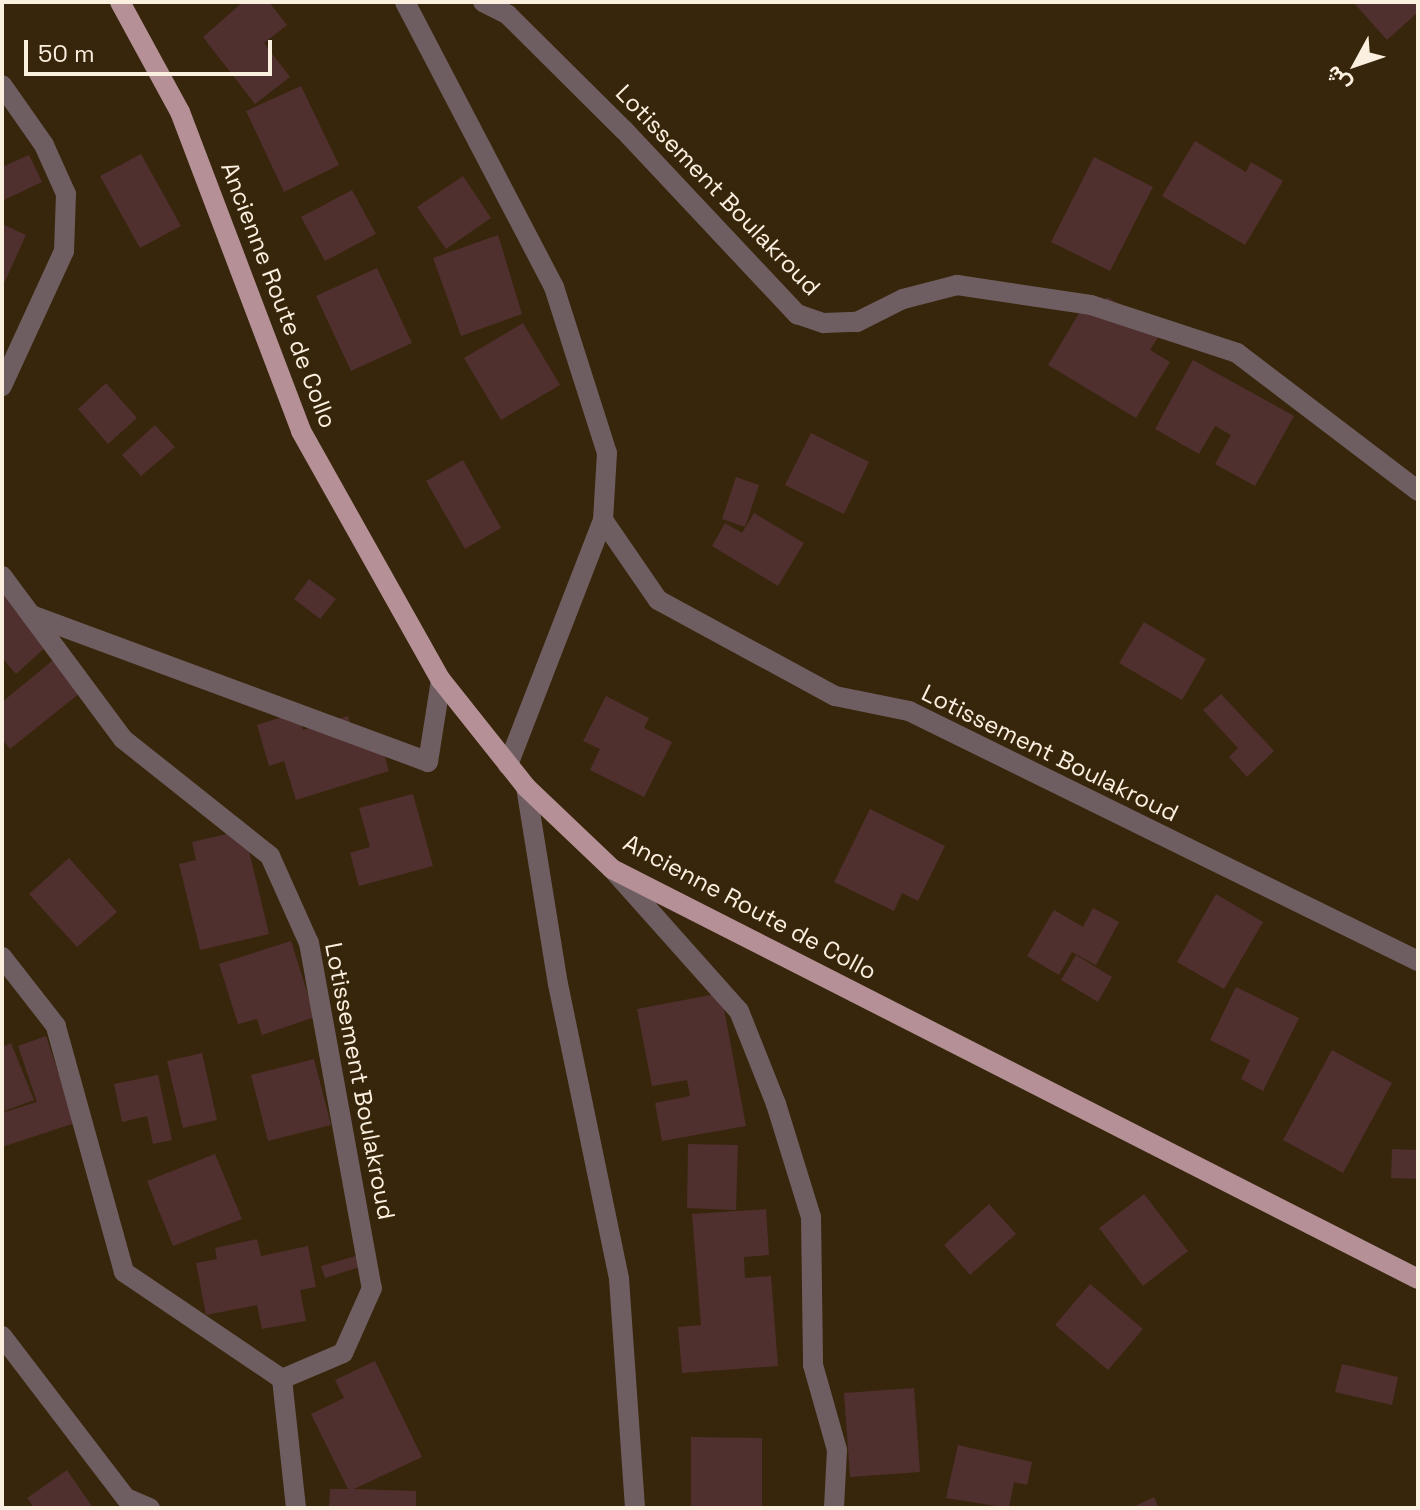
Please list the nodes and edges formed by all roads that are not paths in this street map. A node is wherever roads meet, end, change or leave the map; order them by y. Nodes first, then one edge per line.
1 (120, 2) edge
2 (405, 2) edge
3 (483, 2) edge
4 (2, 85) edge
5 (2, 386) edge
6 (1418, 491) edge
7 (603, 520) junction
8 (2, 576) edge
9 (31, 615) junction
10 (441, 680) junction
11 (508, 765) junction
12 (526, 787) junction
13 (612, 869) junction
14 (2, 957) edge
15 (1418, 961) edge
16 (1418, 1279) edge
17 (2, 1336) edge
18 (282, 1379) junction
19 (150, 1508) edge
20 (296, 1508) edge
21 (635, 1508) edge
22 (834, 1508) edge

1 - 10 main road, Ancienne Route de Collo
2 - 7 street
3 - 6 street, Lotissement Boulakroud
4 - 5 street
7 - 11 street
7 - 15 street, Lotissement Boulakroud
8 - 9 street, Lotissement Boulakroud
9 - 10 street
9 - 18 street, Lotissement Boulakroud
10 - 11 main road, Ancienne Route de Collo
11 - 12 main road, Ancienne Route de Collo
12 - 13 main road, Ancienne Route de Collo
12 - 21 street
13 - 16 main road, Ancienne Route de Collo
13 - 22 street
14 - 18 street
17 - 19 street
18 - 20 street

